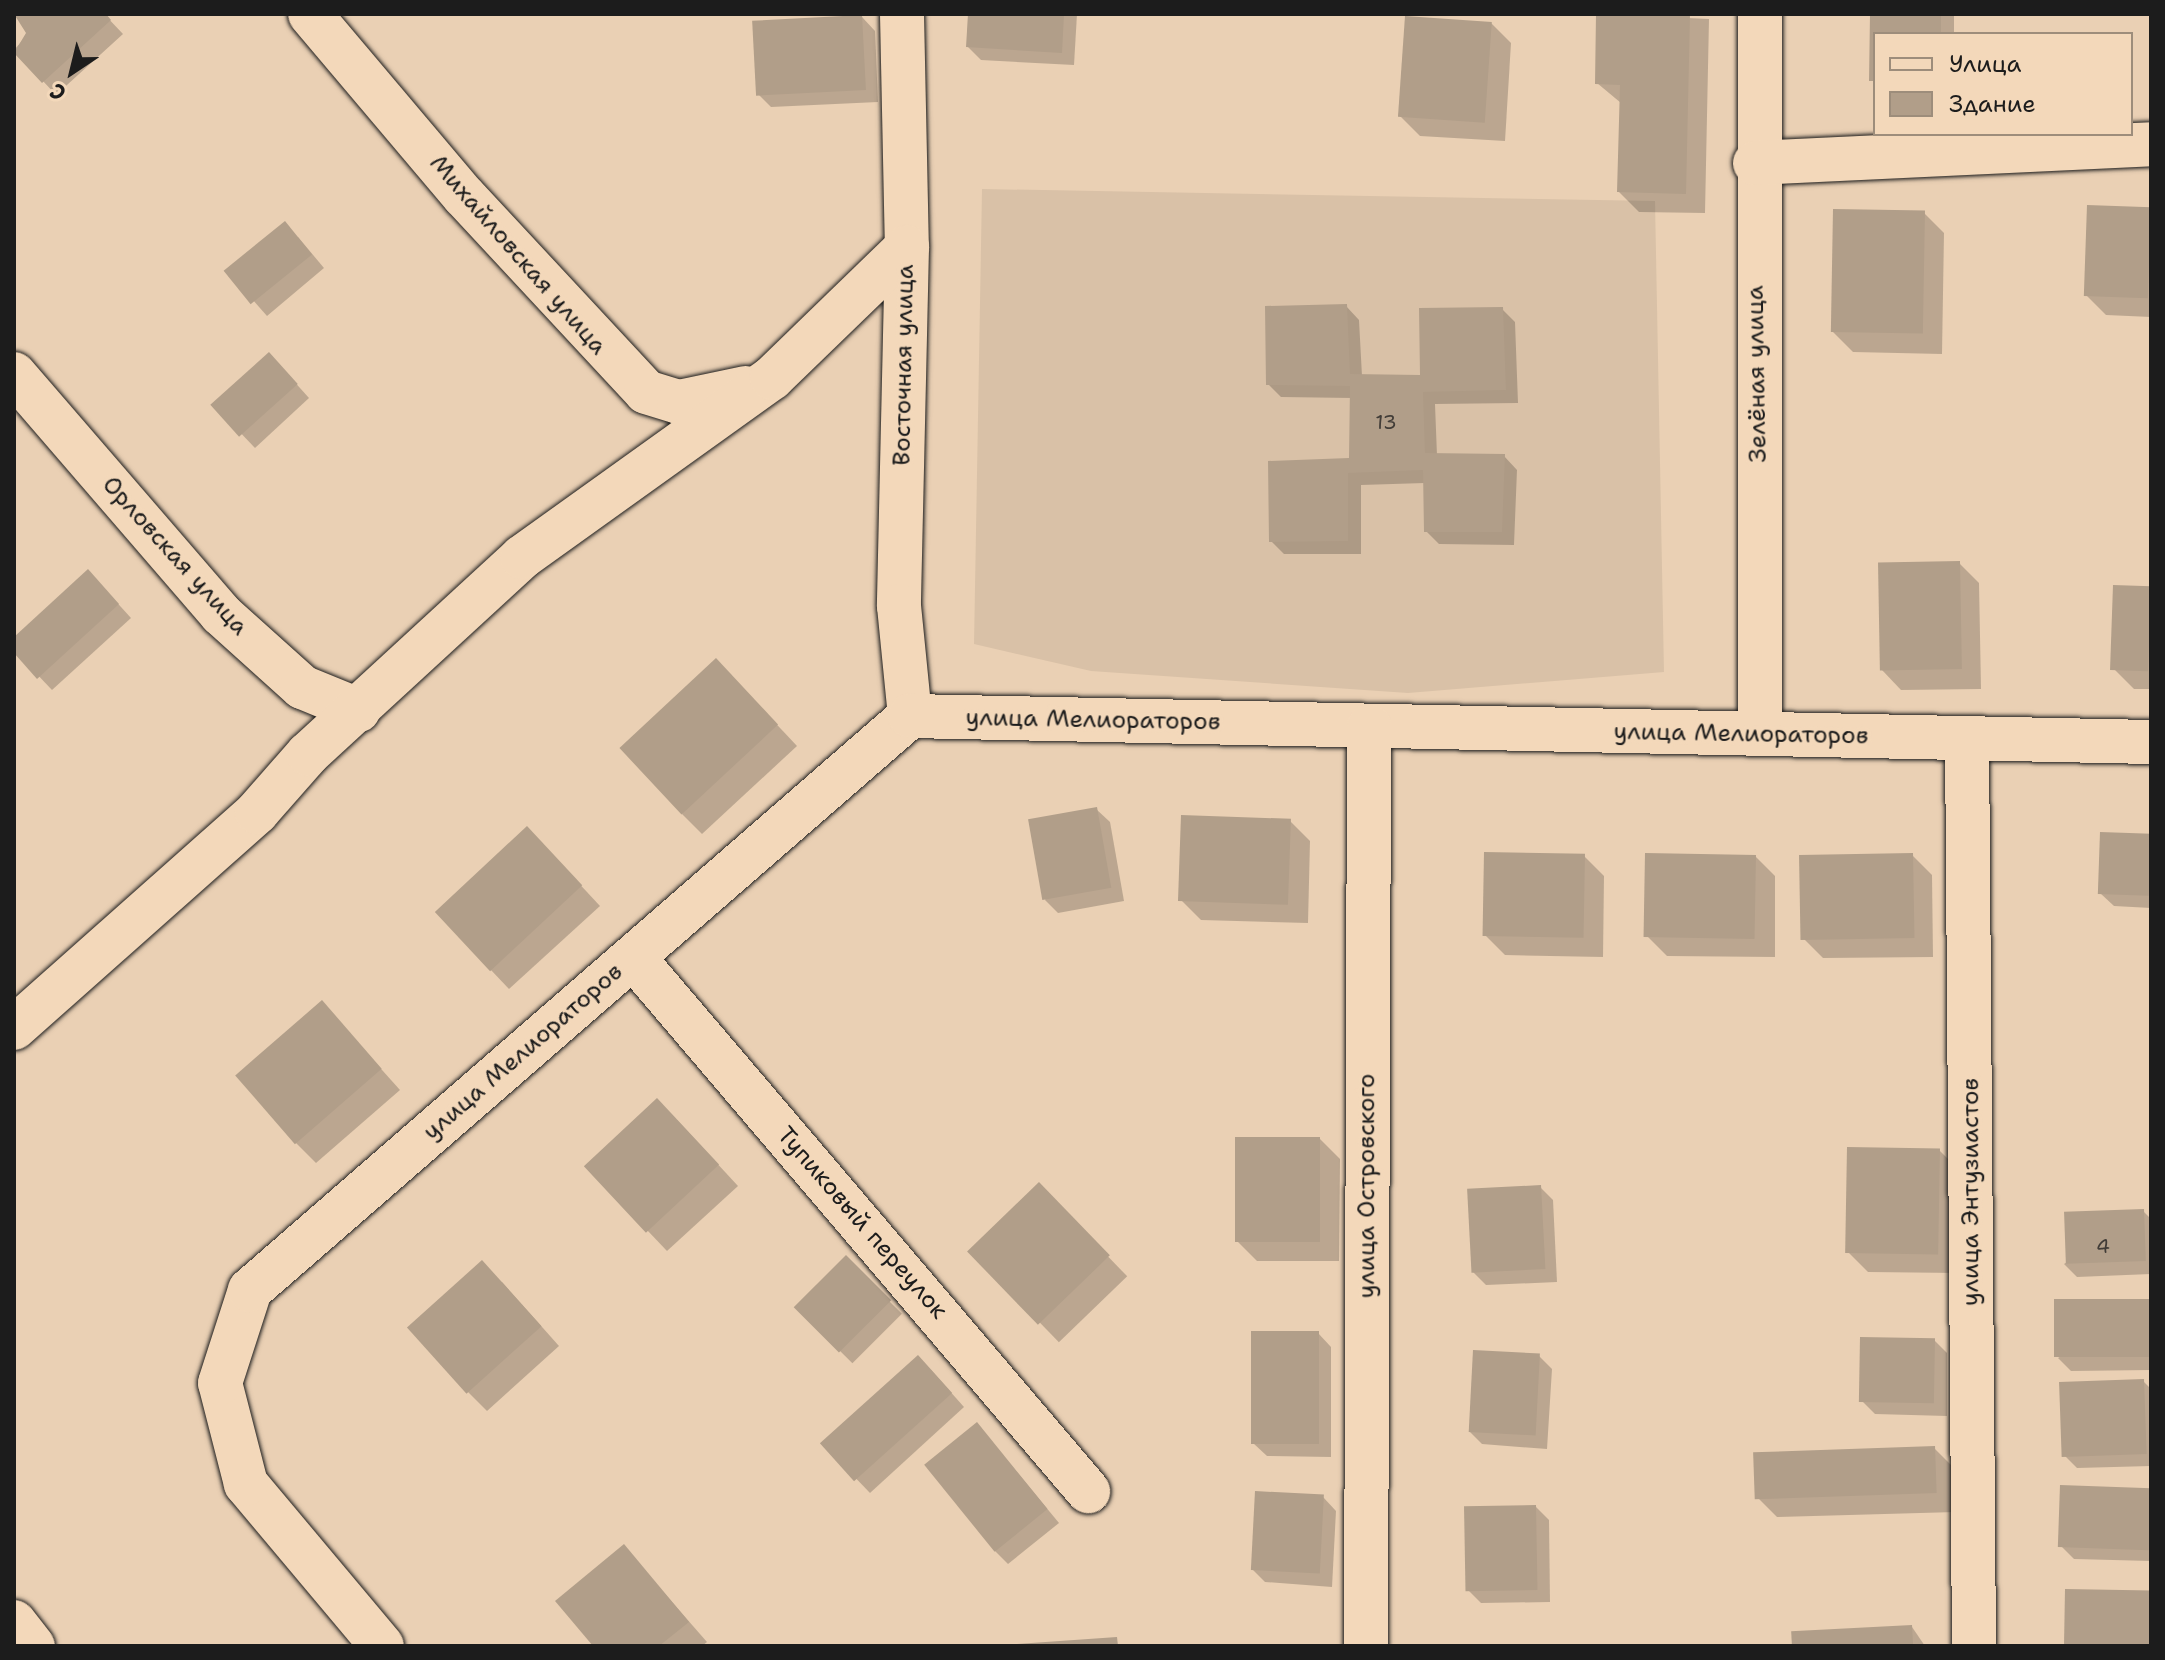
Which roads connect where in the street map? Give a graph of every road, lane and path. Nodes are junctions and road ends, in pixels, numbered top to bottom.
1 (310, 14) edge
2 (902, 14) edge
3 (1760, 14) edge
4 (2151, 144) edge
5 (1755, 163) junction
6 (907, 247) junction
7 (14, 374) edge
8 (772, 378) junction
9 (358, 710) junction
10 (910, 716) junction
11 (1369, 726) junction
12 (1760, 734) junction
13 (1967, 738) junction
14 (2151, 742) edge
15 (633, 957) junction
16 (14, 1028) edge
17 (1088, 1491) dead end
18 (382, 1646) edge
19 (1366, 1646) edge
20 (1974, 1646) edge

1 - 8 street, Михайловская улица
2 - 6 street, Восточная улица
3 - 5 street, Зелёная улица
4 - 5 street
5 - 12 street, Зелёная улица
6 - 8 street
6 - 10 street, Восточная улица
7 - 9 street, Орловская улица
8 - 9 street
9 - 16 street
10 - 11 street, улица Мелиораторов
10 - 15 street, улица Мелиораторов
11 - 12 street, улица Мелиораторов
11 - 19 street, улица Островского
12 - 13 street, улица Мелиораторов
13 - 14 street, улица Мелиораторов
13 - 20 street, улица Энтузиастов
15 - 17 street, Тупиковый переулок
15 - 18 street, улица Мелиораторов

